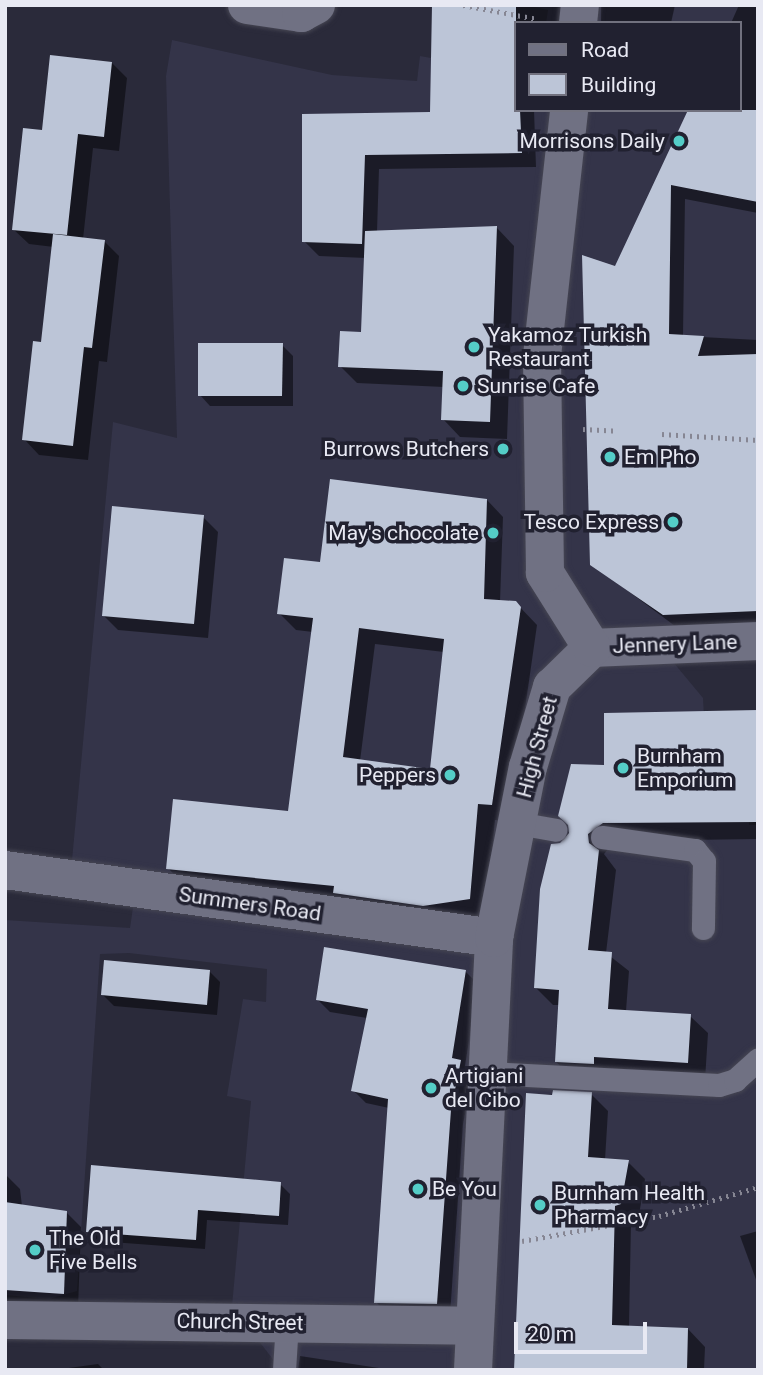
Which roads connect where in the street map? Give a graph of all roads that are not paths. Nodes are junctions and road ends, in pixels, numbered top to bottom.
1 (247, 5) edge
2 (316, 5) edge
3 (580, 5) edge
4 (563, 21) edge
5 (569, 112) edge
6 (758, 641) edge
7 (592, 648) junction
8 (517, 823) junction
9 (555, 830) dead end
10 (602, 837) dead end
11 (11, 870) edge
12 (703, 928) dead end
13 (494, 938) junction
14 (758, 1059) edge
15 (488, 1073) junction
16 (5, 1320) edge
17 (287, 1322) junction
18 (475, 1325) junction
19 (284, 1370) edge
20 (473, 1370) edge

1 - 2 street
3 - 4 street
5 - 7 street
6 - 7 street, Jennery Lane
7 - 8 street, High Street
8 - 9 lane
8 - 13 street, High Street
10 - 12 lane
11 - 13 street, Summers Road
13 - 15 street, High Street
14 - 15 lane
15 - 18 street, High Street
16 - 17 street, Church Street
17 - 18 street, Church Street
17 - 19 lane
18 - 20 street, High Street

